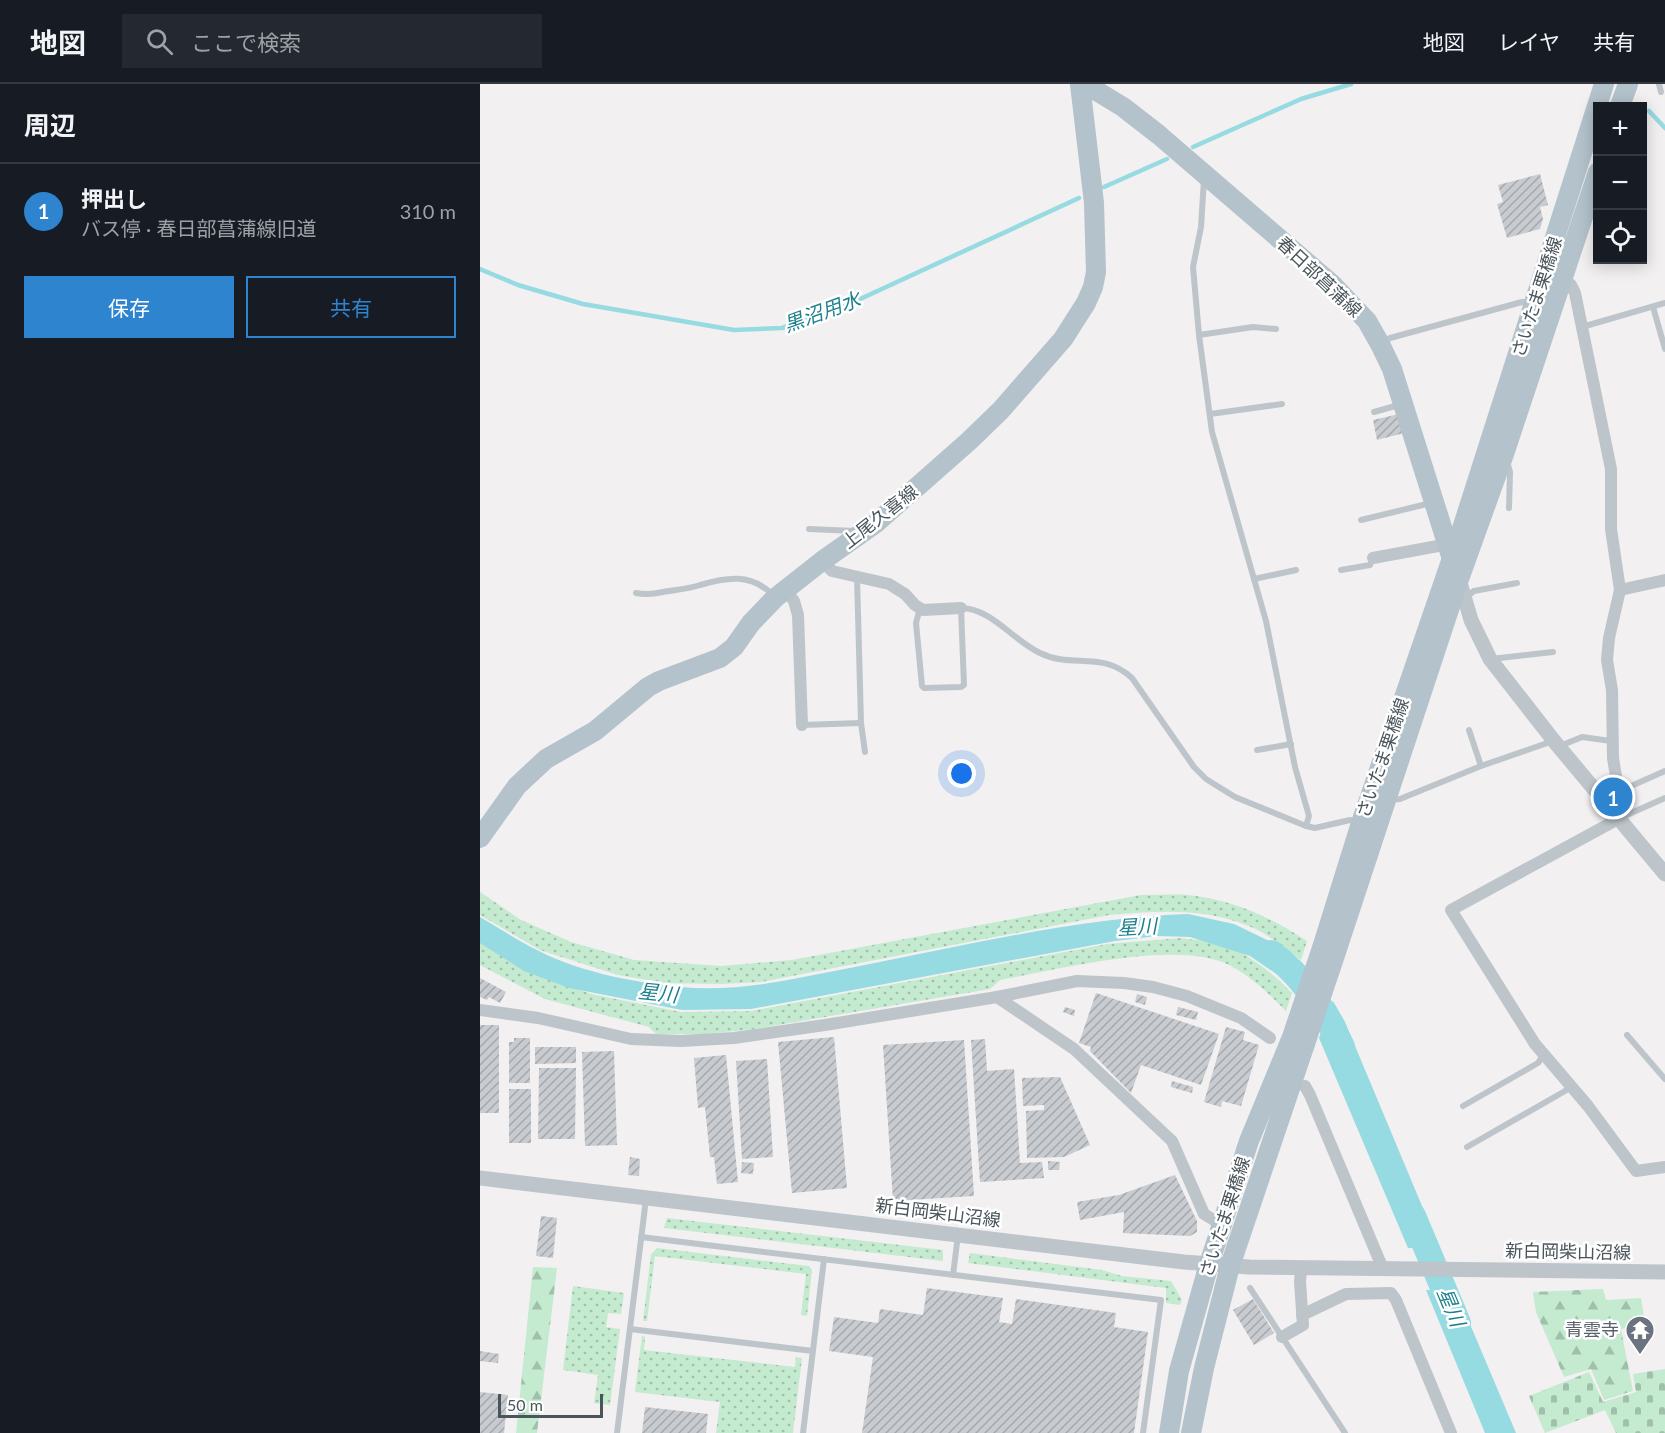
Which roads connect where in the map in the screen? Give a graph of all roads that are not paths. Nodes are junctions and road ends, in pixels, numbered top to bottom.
1 (1083, 84) edge
2 (1604, 84) edge
3 (1628, 84) edge
4 (1659, 84) edge
5 (1661, 92) dead end
6 (1621, 102) edge
7 (1206, 176) junction
8 (1593, 187) edge
9 (1562, 277) junction
10 (1535, 302) junction
11 (1665, 303) edge
12 (1653, 307) junction
13 (1582, 327) junction
14 (1276, 329) dead end
15 (1199, 336) junction
16 (1380, 344) junction
17 (1665, 349) edge
18 (1282, 404) dead end
19 (1403, 404) junction
20 (1374, 412) dead end
21 (1210, 414) junction
22 (1504, 454) junction
23 (1435, 503) junction
24 (1509, 508) dead end
25 (1362, 520) dead end
26 (809, 529) dead end
27 (860, 535) junction
28 (1449, 548) junction
29 (1373, 558) joint
30 (822, 561) junction
31 (1296, 570) dead end
32 (1341, 570) dead end
33 (857, 577) junction
34 (1254, 579) junction
35 (1459, 579) junction
36 (1665, 580) edge
37 (1517, 583) dead end
38 (1620, 590) junction
39 (636, 593) dead end
40 (780, 594) junction
41 (1464, 598) junction
42 (920, 608) junction
43 (961, 608) junction
44 (1553, 652) dead end
45 (1490, 659) junction
46 (861, 723) junction
47 (802, 725) joint
48 (1469, 730) dead end
49 (1611, 741) junction
50 (1291, 744) junction
51 (1557, 744) junction
52 (1257, 750) dead end
53 (865, 752) dead end
54 (1481, 766) junction
55 (1665, 771) edge
56 (1620, 791) junction
57 (1665, 798) edge
58 (1385, 801) junction
59 (1620, 818) junction
60 (1360, 823) junction
61 (1306, 826) junction
62 (480, 838) edge
63 (1665, 874) edge
64 (1327, 956) junction
65 (998, 997) junction
66 (480, 1010) edge
67 (1627, 1035) dead end
68 (1270, 1038) dead end
69 (1296, 1045) junction
70 (1544, 1054) junction
71 (1665, 1079) edge
72 (1305, 1086) dead end
73 (1572, 1087) junction
74 (1462, 1106) dead end
75 (1467, 1147) dead end
76 (1665, 1167) edge
77 (480, 1178) edge
78 (646, 1198) junction
79 (1222, 1225) junction
80 (958, 1235) junction
81 (641, 1237) junction
82 (824, 1259) junction
83 (1209, 1264) junction
84 (1230, 1266) junction
85 (1301, 1269) junction
86 (1388, 1270) junction
87 (1665, 1272) edge
88 (952, 1275) junction
89 (1250, 1288) dead end
90 (1302, 1315) junction
91 (630, 1329) junction
92 (1282, 1337) junction
93 (813, 1351) junction
94 (617, 1433) edge
95 (803, 1433) edge
96 (1143, 1433) edge
97 (1169, 1433) edge
98 (1191, 1433) edge
99 (1345, 1433) edge
100 (1451, 1433) edge

1 - 7 main road, 春日部菖蒲線
1 - 27 main road, 上尾久喜線
2 - 10 main road, さいたま栗橋線
3 - 6 main road
4 - 5 lane
7 - 15 lane
7 - 16 main road, 春日部菖蒲線
8 - 9 main road, さいたま栗橋線
9 - 13 street
9 - 22 main road, さいたま栗橋線
10 - 16 lane
10 - 28 main road, さいたま栗橋線
11 - 12 lane
12 - 13 lane
12 - 17 lane
13 - 38 street
14 - 15 lane
15 - 21 lane
16 - 19 main road, 春日部菖蒲線
18 - 21 lane
19 - 20 lane
19 - 23 main road, 春日部菖蒲線
21 - 34 lane
22 - 24 lane
22 - 35 main road, さいたま栗橋線
23 - 25 lane
23 - 28 main road, 春日部菖蒲線
26 - 27 lane
27 - 30 main road, 上尾久喜線
28 - 29 street
28 - 35 main road, 春日部菖蒲線
28 - 60 main road, さいたま栗橋線
29 - 32 lane
30 - 33 street
30 - 40 main road, 上尾久喜線
31 - 34 lane
33 - 42 street
33 - 46 lane
34 - 50 lane
35 - 41 street
35 - 58 main road, さいたま栗橋線
36 - 38 street
37 - 41 lane
38 - 49 street
39 - 40 lane
40 - 47 street
40 - 62 main road, 上尾久喜線
41 - 45 street
42 - 43 street
42 - 43 lane
43 - 61 lane
44 - 45 lane
45 - 51 street
46 - 47 lane
46 - 53 lane
48 - 54 lane
49 - 51 lane
49 - 56 street
50 - 52 lane
50 - 61 lane
51 - 54 lane
51 - 59 street
54 - 58 lane
55 - 56 lane
56 - 59 street
57 - 59 lane
58 - 64 main road, さいたま栗橋線
59 - 63 street
59 - 70 street
60 - 61 lane
60 - 64 main road, さいたま栗橋線
64 - 69 main road, さいたま栗橋線
65 - 66 street
65 - 68 street
65 - 79 street
67 - 71 lane
69 - 79 main road, さいたま栗橋線
69 - 84 main road, さいたま栗橋線
70 - 73 street
70 - 74 lane
72 - 86 street
73 - 75 lane
73 - 76 street
77 - 78 street, 新白岡柴山沼線
78 - 80 street, 新白岡柴山沼線
78 - 81 lane
79 - 83 main road, さいたま栗橋線
80 - 83 street, 新白岡柴山沼線
80 - 88 lane
81 - 82 lane
81 - 91 lane
82 - 88 lane
82 - 93 lane
83 - 84 street, 新白岡柴山沼線
83 - 97 main road, さいたま栗橋線
84 - 85 street, 新白岡柴山沼線
84 - 98 main road, さいたま栗橋線
85 - 86 street, 新白岡柴山沼線
85 - 90 street
86 - 87 street, 新白岡柴山沼線
88 - 96 lane
89 - 92 lane
90 - 92 street
90 - 100 street
91 - 93 lane
91 - 94 lane
92 - 99 lane
93 - 95 lane

